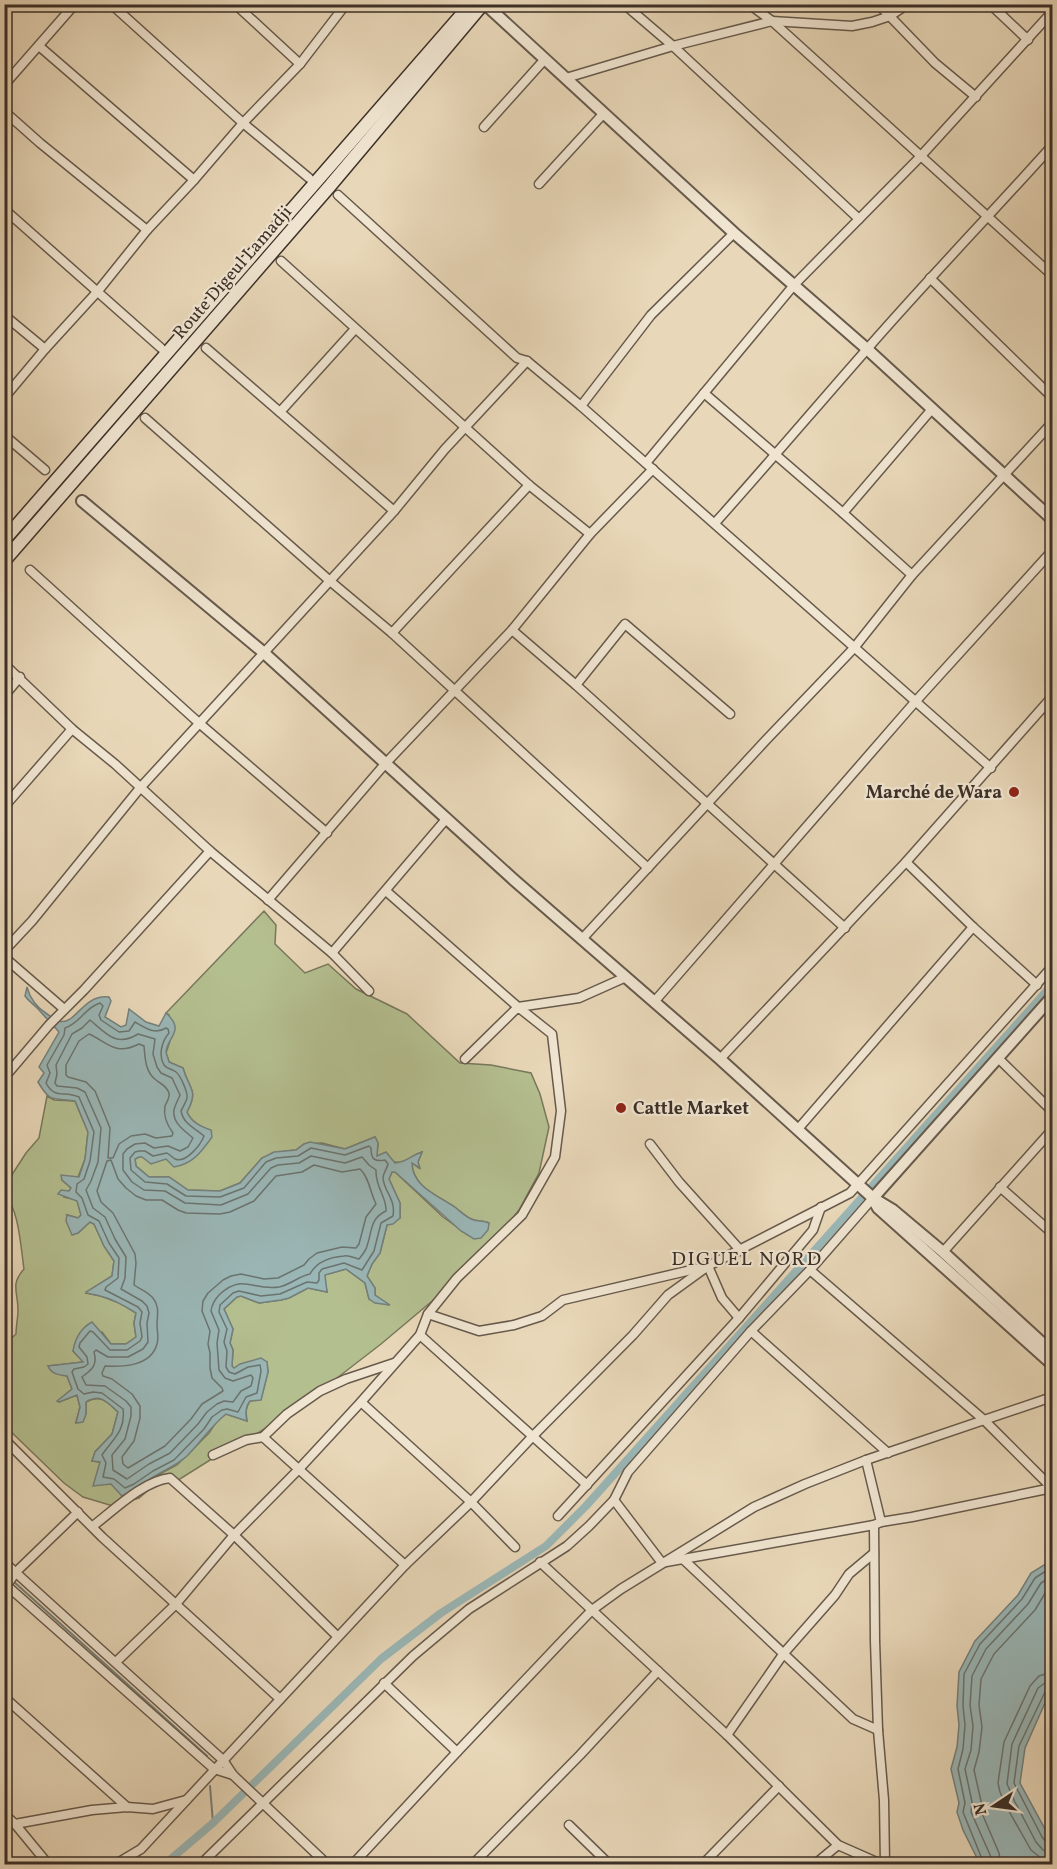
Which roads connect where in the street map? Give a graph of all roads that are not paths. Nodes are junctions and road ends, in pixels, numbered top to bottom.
1 (75, 4) edge
2 (111, 4) edge
3 (235, 4) edge
4 (346, 4) edge
5 (471, 4) edge
6 (484, 4) edge
7 (624, 4) edge
8 (749, 4) edge
9 (878, 4) edge
10 (908, 4) edge
11 (990, 4) edge
12 (1053, 12) edge
13 (890, 16) junction
14 (772, 21) junction
15 (1028, 40) junction
16 (39, 46) junction
17 (673, 46) junction
18 (545, 59) junction
19 (300, 64) junction
20 (566, 78) junction
21 (4, 85) edge
22 (976, 97) junction
23 (4, 111) edge
24 (604, 113) junction
25 (243, 123) junction
26 (484, 127) dead end
27 (1053, 146) edge
28 (920, 157) junction
29 (309, 178) dead end
30 (194, 180) junction
31 (539, 184) dead end
32 (338, 195) dead end
33 (4, 209) edge
34 (987, 217) junction
35 (859, 219) junction
36 (147, 230) junction
37 (734, 233) junction
38 (281, 261) dead end
39 (1053, 275) edge
40 (930, 278) junction
41 (794, 285) junction
42 (98, 291) junction
43 (4, 315) edge
44 (355, 329) junction
45 (161, 348) dead end
46 (206, 348) dead end
47 (45, 349) junction
48 (867, 349) junction
49 (527, 361) junction
50 (704, 393) junction
51 (1053, 397) edge
52 (4, 398) edge
53 (581, 406) junction
54 (932, 409) junction
55 (280, 412) junction
56 (145, 418) dead end
57 (1053, 423) edge
58 (464, 427) junction
59 (4, 435) edge
60 (776, 456) junction
61 (650, 466) junction
62 (45, 470) dead end
63 (1005, 476) junction
64 (529, 485) junction
65 (82, 501) dead end
66 (394, 511) junction
67 (843, 513) junction
68 (1053, 519) edge
69 (715, 523) junction
70 (590, 534) junction
71 (4, 540) edge
72 (1053, 551) edge
73 (4, 561) edge
74 (30, 570) dead end
75 (912, 575) junction
76 (330, 581) junction
77 (512, 630) junction
78 (392, 633) junction
79 (854, 648) junction
80 (263, 652) junction
81 (4, 664) edge
82 (20, 677) junction
83 (576, 685) junction
84 (456, 690) junction
85 (4, 696) edge
86 (1053, 698) edge
87 (915, 702) junction
88 (730, 714) dead end
89 (199, 723) junction
90 (72, 729) junction
91 (385, 764) junction
92 (990, 768) junction
93 (140, 788) junction
94 (708, 804) junction
95 (4, 807) edge
96 (447, 818) junction
97 (327, 832) junction
98 (210, 851) junction
99 (906, 862) junction
100 (774, 863) junction
101 (648, 868) junction
102 (386, 891) junction
103 (268, 900) junction
104 (973, 927) junction
105 (845, 928) junction
106 (582, 939) junction
107 (4, 951) edge
108 (332, 953) junction
109 (4, 957) edge
110 (1053, 967) edge
111 (626, 977) junction
112 (1037, 985) junction
113 (369, 990) dead end
114 (1053, 997) edge
115 (654, 1002) junction
116 (518, 1007) junction
117 (64, 1009) junction
118 (465, 1059) dead end
119 (720, 1059) junction
120 (998, 1059) junction
121 (4, 1078) edge
122 (1053, 1111) edge
123 (798, 1129) junction
124 (1053, 1130) edge
125 (650, 1144) dead end
126 (1000, 1187) junction
127 (866, 1191) junction
128 (821, 1207) junction
129 (1053, 1233) edge
130 (741, 1251) junction
131 (943, 1252) junction
132 (708, 1266) junction
133 (810, 1270) junction
134 (428, 1314) junction
135 (739, 1318) junction
136 (751, 1331) junction
137 (420, 1335) junction
138 (1053, 1352) edge
139 (396, 1362) junction
140 (1053, 1364) edge
141 (1053, 1397) edge
142 (361, 1402) junction
143 (984, 1420) junction
144 (263, 1437) junction
145 (532, 1437) junction
146 (4, 1439) edge
147 (888, 1453) junction
148 (213, 1455) dead end
149 (866, 1460) junction
150 (299, 1469) junction
151 (587, 1485) junction
152 (1053, 1488) edge
153 (614, 1500) junction
154 (471, 1502) junction
155 (78, 1512) junction
156 (558, 1516) dead end
157 (877, 1524) junction
158 (93, 1526) junction
159 (234, 1535) junction
160 (515, 1547) dead end
161 (874, 1553) junction
162 (684, 1560) junction
163 (4, 1562) edge
164 (540, 1563) junction
165 (662, 1563) junction
166 (405, 1565) junction
167 (15, 1573) junction
168 (6, 1585) edge
169 (176, 1604) junction
170 (592, 1610) junction
171 (337, 1636) junction
172 (784, 1653) junction
173 (116, 1662) junction
174 (658, 1671) junction
175 (384, 1683) junction
176 (4, 1697) edge
177 (280, 1699) junction
178 (878, 1730) junction
179 (727, 1734) junction
180 (457, 1752) junction
181 (223, 1760) junction
182 (214, 1769) junction
183 (233, 1775) junction
184 (779, 1786) junction
185 (186, 1800) junction
186 (261, 1803) junction
187 (127, 1807) junction
188 (4, 1814) edge
189 (15, 1824) junction
190 (569, 1825) dead end
191 (838, 1845) junction
192 (48, 1864) edge
193 (116, 1864) edge
194 (201, 1864) edge
195 (327, 1864) edge
196 (353, 1864) edge
197 (473, 1864) edge
198 (609, 1864) edge
199 (703, 1864) edge
200 (815, 1864) edge
201 (883, 1864) edge

1 - 16 street
2 - 25 street
3 - 19 street
4 - 19 street
5 - 71 main road
6 - 18 street
6 - 73 main road, Route Digeul Lamadji
7 - 17 street
8 - 14 street
9 - 13 street
10 - 13 street
11 - 15 street
12 - 15 street
13 - 14 street
13 - 22 street
14 - 17 street
14 - 28 street
15 - 22 street
16 - 21 street
16 - 30 street
17 - 20 street
17 - 35 street
18 - 20 street
18 - 26 street
19 - 25 street
20 - 24 street
22 - 28 street
23 - 36 street
24 - 31 street
24 - 37 street
25 - 29 street
25 - 30 street
27 - 34 street
28 - 34 street
28 - 35 street
30 - 36 street
32 - 49 street
33 - 42 street
34 - 39 street
34 - 40 street
35 - 41 street
36 - 42 street
37 - 41 street
37 - 53 street
38 - 44 street
40 - 48 street
40 - 51 street
41 - 48 street
41 - 50 street
42 - 45 street
42 - 47 street
43 - 47 street
44 - 55 street
44 - 58 street
46 - 55 street
47 - 52 street
48 - 54 street
48 - 60 street
49 - 53 street
49 - 58 street
50 - 60 street
50 - 61 street
53 - 61 street
54 - 63 street
54 - 67 street
55 - 66 street
56 - 76 street
57 - 63 street
58 - 64 street
58 - 66 street
59 - 62 street
60 - 67 street
60 - 69 street
61 - 69 street
61 - 70 street
63 - 68 street
63 - 75 street
64 - 70 street
64 - 78 street
65 - 80 street
66 - 76 street
67 - 75 street
69 - 79 street
70 - 77 street
72 - 87 street
74 - 89 street
75 - 79 street
76 - 78 street
76 - 80 street
77 - 83 street
77 - 84 street
78 - 84 street
79 - 87 street
79 - 94 street
80 - 89 street
80 - 91 street
81 - 82 street
82 - 85 street
82 - 90 street
83 - 88 street
83 - 94 street
84 - 91 street
84 - 101 street
86 - 92 street
87 - 92 street
87 - 100 street
89 - 93 street
89 - 97 street
90 - 93 street
90 - 95 street
91 - 96 street
91 - 97 street
92 - 99 street
93 - 98 street
93 - 107 street
94 - 100 street
94 - 101 street
96 - 102 street
96 - 106 street
97 - 103 street
98 - 103 street
98 - 117 street
99 - 104 street
99 - 105 street
100 - 105 street
100 - 115 street
101 - 106 street
102 - 108 street
102 - 116 street
103 - 108 street
104 - 112 street
104 - 123 street
105 - 119 street
106 - 111 street
108 - 113 street
109 - 117 street
110 - 112 street
111 - 115 street
111 - 116 street
112 - 127 street
114 - 120 street
115 - 119 street
116 - 118 street
116 - 134 street
117 - 121 street
119 - 123 street
120 - 122 street
120 - 127 street
123 - 127 street
124 - 126 street
125 - 130 street
126 - 129 street
126 - 131 street
127 - 128 street
127 - 131 street
127 - 133 street
127 - 140 street
128 - 130 street
128 - 135 street
130 - 132 street
131 - 138 street
132 - 134 street
132 - 135 street
132 - 145 street
133 - 136 street
133 - 143 street
134 - 137 street
135 - 151 street
136 - 147 street
136 - 153 street
137 - 139 street
137 - 145 street
139 - 142 street
139 - 144 street
141 - 143 street
142 - 150 street
142 - 154 street
143 - 147 street
143 - 152 street
144 - 148 street
144 - 150 street
145 - 151 street
145 - 154 street
146 - 155 street
147 - 149 street
149 - 157 street
149 - 165 street
150 - 159 street
150 - 166 street
151 - 156 street
152 - 157 street
153 - 164 street
153 - 165 street
154 - 160 street
154 - 166 street
155 - 158 street
155 - 167 street
157 - 161 street
157 - 162 street
158 - 159 street
158 - 169 street
159 - 169 street
159 - 171 street
161 - 172 street
161 - 178 street
162 - 165 street
162 - 172 street
163 - 167 street
164 - 170 street
164 - 175 street
165 - 170 street
166 - 171 street
167 - 168 street
167 - 173 street
168 - 182 street
169 - 173 street
169 - 177 street
170 - 174 street
170 - 180 street
171 - 177 street
172 - 178 street
172 - 179 street
173 - 181 street
174 - 179 street
174 - 197 street
175 - 180 street
175 - 186 street
176 - 187 street
177 - 181 street
178 - 201 street
179 - 184 street
180 - 196 street
181 - 182 street
181 - 183 street
182 - 183 street
182 - 185 street
183 - 186 street
184 - 191 street
184 - 199 street
185 - 187 street
185 - 193 street
186 - 194 street
186 - 195 street
187 - 189 street
188 - 189 street
189 - 192 street
190 - 198 street
191 - 200 street
191 - 201 street

